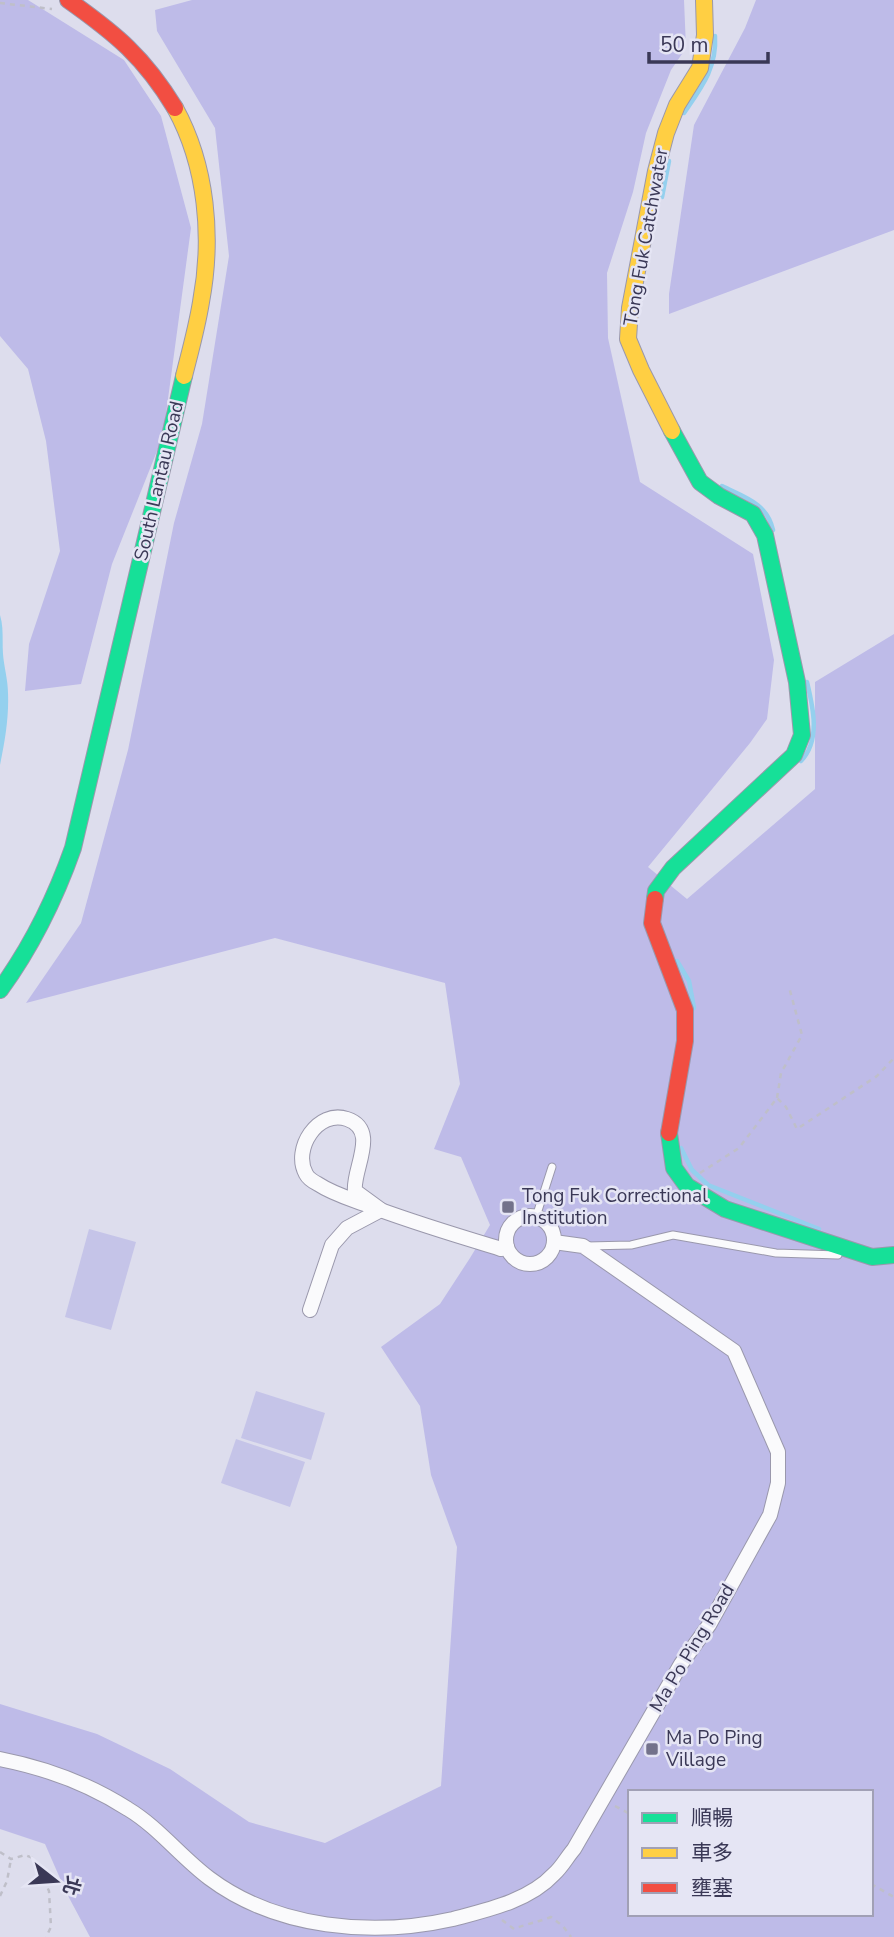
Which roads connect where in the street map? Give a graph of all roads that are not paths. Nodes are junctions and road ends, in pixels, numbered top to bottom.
1 (704, 0) edge
2 (71, 2) edge
3 (0, 990) edge
4 (552, 1167) dead end
5 (381, 1210) junction
6 (536, 1217) junction
7 (554, 1242) junction
8 (583, 1246) junction
9 (507, 1247) junction
10 (894, 1255) edge
11 (872, 1257) junction
12 (310, 1310) dead end
13 (0, 1759) edge

1 - 11 street, Tong Fuk Catchwater
2 - 3 street, South Lantau Road
4 - 6 lane
5 - 5 street
5 - 9 street
5 - 12 street
6 - 7 street
6 - 9 street
7 - 8 street, Ma Po Ping Road
7 - 9 street
8 - 11 lane
8 - 13 street, Ma Po Ping Road
10 - 11 street, Tong Fuk Catchwater

